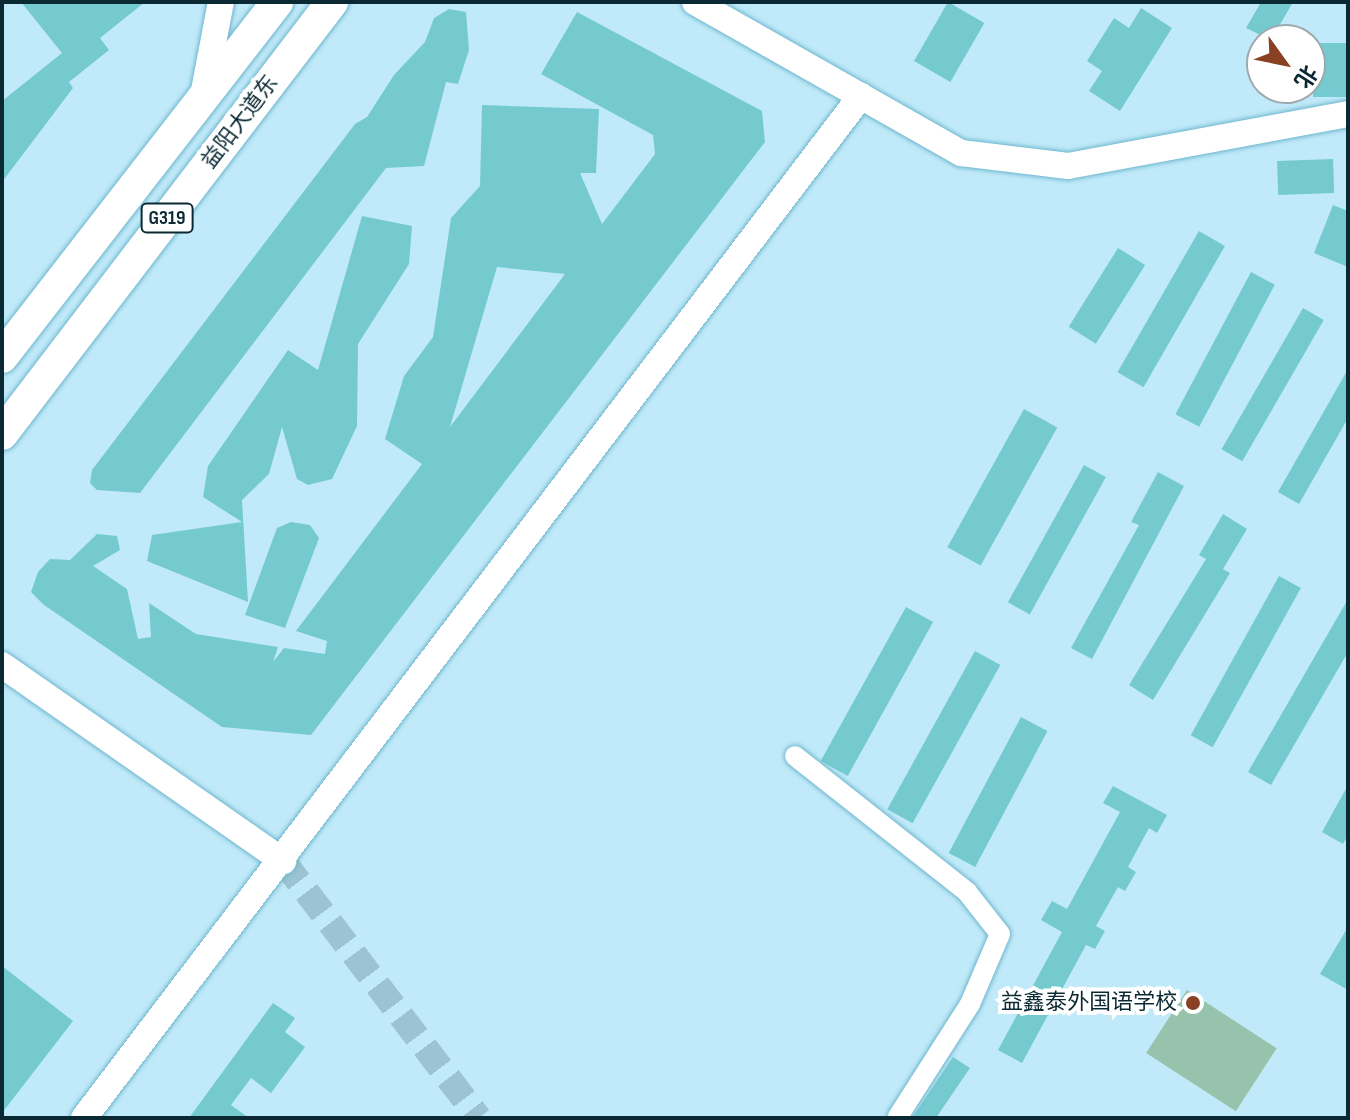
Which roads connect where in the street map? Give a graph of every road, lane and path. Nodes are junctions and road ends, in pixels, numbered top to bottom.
1 (221, 2) edge
2 (277, 2) edge
3 (332, 2) edge
4 (695, 2) edge
5 (861, 96) junction
6 (202, 97) junction
7 (1348, 114) edge
8 (2, 357) edge
9 (2, 434) edge
10 (2, 665) edge
11 (795, 756) dead end
12 (283, 861) junction
13 (84, 1118) edge
14 (897, 1118) edge

1 - 6 street
2 - 6 main road, G319
3 - 9 main road, 益阳大道东 / G319
4 - 5 street
5 - 7 street
5 - 12 street
6 - 8 main road, G319
10 - 12 street
11 - 14 street
12 - 13 street

